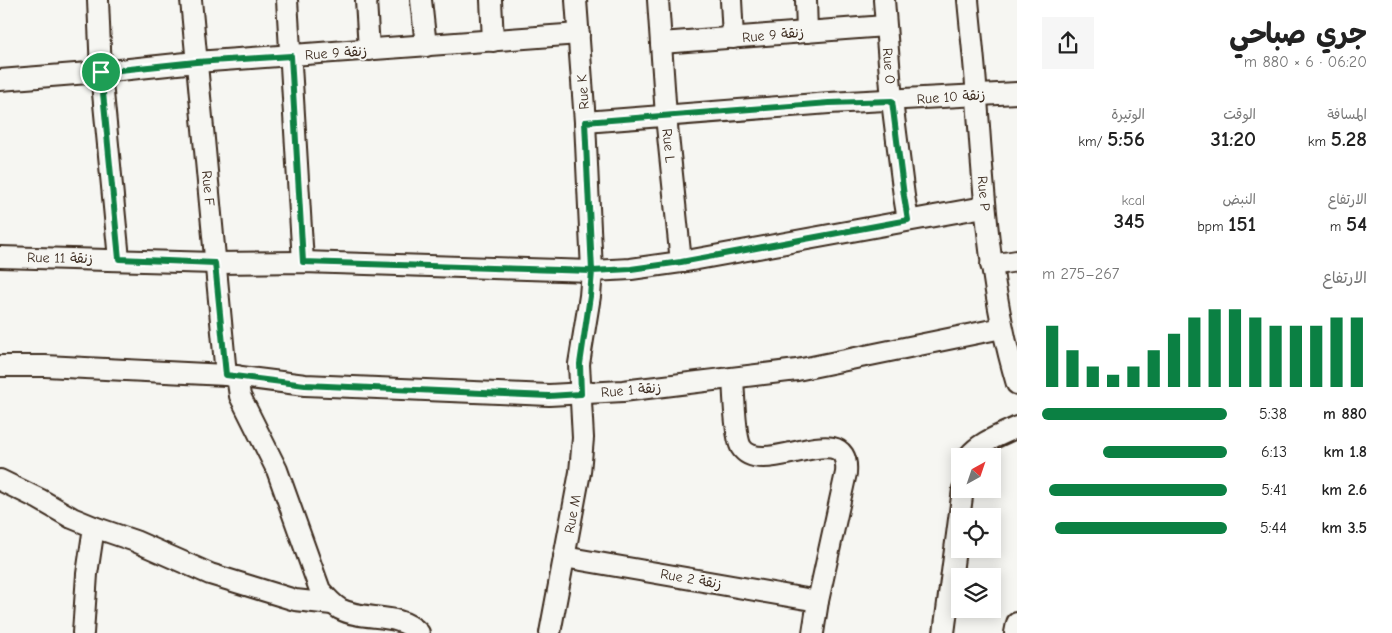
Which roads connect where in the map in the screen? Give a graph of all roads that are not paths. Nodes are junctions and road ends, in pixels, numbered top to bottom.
1 (98, 0) edge
2 (191, 0) edge
3 (287, 0) edge
4 (366, 0) edge
5 (422, 0) edge
6 (491, 0) edge
7 (576, 0) edge
8 (658, 0) edge
9 (731, 0) edge
10 (806, 0) edge
11 (884, 0) edge
12 (968, 0) edge
13 (885, 26) junction
14 (807, 32) junction
15 (579, 34) junction
16 (733, 38) junction
17 (493, 41) junction
18 (661, 44) junction
19 (426, 46) junction
20 (369, 50) junction
21 (291, 56) junction
22 (196, 62) junction
23 (101, 72) junction
24 (0, 80) edge
25 (1017, 93) edge
26 (977, 96) junction
27 (892, 101) junction
28 (666, 116) junction
29 (585, 122) junction
30 (984, 207) junction
31 (908, 220) junction
32 (0, 257) edge
33 (119, 259) junction
34 (1017, 261) edge
35 (303, 262) junction
36 (681, 262) junction
37 (215, 263) junction
38 (991, 265) junction
39 (592, 271) junction
40 (1002, 328) junction
41 (0, 366) edge
42 (231, 376) junction
43 (733, 378) junction
44 (1017, 381) edge
45 (581, 394) junction
46 (1017, 427) edge
47 (978, 448) edge
48 (0, 480) edge
49 (962, 498) edge
50 (94, 526) junction
51 (564, 557) junction
52 (818, 601) junction
53 (332, 604) junction
54 (1017, 623) edge
55 (82, 633) edge
56 (419, 633) edge
57 (550, 633) edge
58 (813, 633) edge
59 (944, 633) edge
60 (1015, 633) edge

1 - 23 street
2 - 22 street, Rue F
3 - 21 street
4 - 20 street
5 - 19 street
6 - 17 street
7 - 15 street, Rue K
8 - 18 street, Rue L
9 - 16 street
10 - 14 street
11 - 13 street, Rue O
12 - 26 street, Rue P
13 - 14 street, Rue 9 زنقة
13 - 27 street, Rue O
14 - 16 street, Rue 9 زنقة
15 - 17 street, Rue 9 زنقة
15 - 29 street, Rue K
16 - 18 street, Rue 9 زنقة
17 - 19 street, Rue 9 زنقة
18 - 28 street, Rue L
19 - 20 street, Rue 9 زنقة
20 - 21 street, Rue 9 زنقة
21 - 22 street, Rue 9 زنقة
21 - 35 street
22 - 23 street, Rue 9 زنقة
22 - 37 street, Rue F
23 - 24 street, Rue 9 زنقة
23 - 33 street
25 - 26 street, Rue 10 زنقة
26 - 27 street, Rue 10 زنقة
26 - 30 street, Rue P
27 - 28 street, Rue 10 زنقة
27 - 31 street, Rue O
28 - 29 street, Rue 10 زنقة
28 - 36 street, Rue L
29 - 39 street, Rue K
30 - 31 street, Rue 11 زنقة
30 - 38 street, Rue P
31 - 36 street, Rue 11 زنقة
32 - 33 street, Rue 11 زنقة
33 - 37 street, Rue 11 زنقة
34 - 38 street
35 - 37 street, Rue 11 زنقة
35 - 39 street, Rue 11 زنقة
36 - 39 street, Rue 11 زنقة
37 - 42 street, Rue F
38 - 40 street, Rue P
39 - 45 street, Rue K
40 - 43 street, Rue 1 زنقة
40 - 44 street, Rue P
41 - 42 street, Rue 1 زنقة
42 - 45 street, Rue 1 زنقة
42 - 53 street, Rue F
43 - 45 street, Rue 1 زنقة
43 - 52 street
45 - 51 street, Rue M
46 - 47 street
48 - 50 street
49 - 59 street
50 - 53 street
50 - 55 street
51 - 52 street, Rue 2 زنقة
51 - 57 street, Rue M
52 - 58 street
53 - 56 street
54 - 60 street

